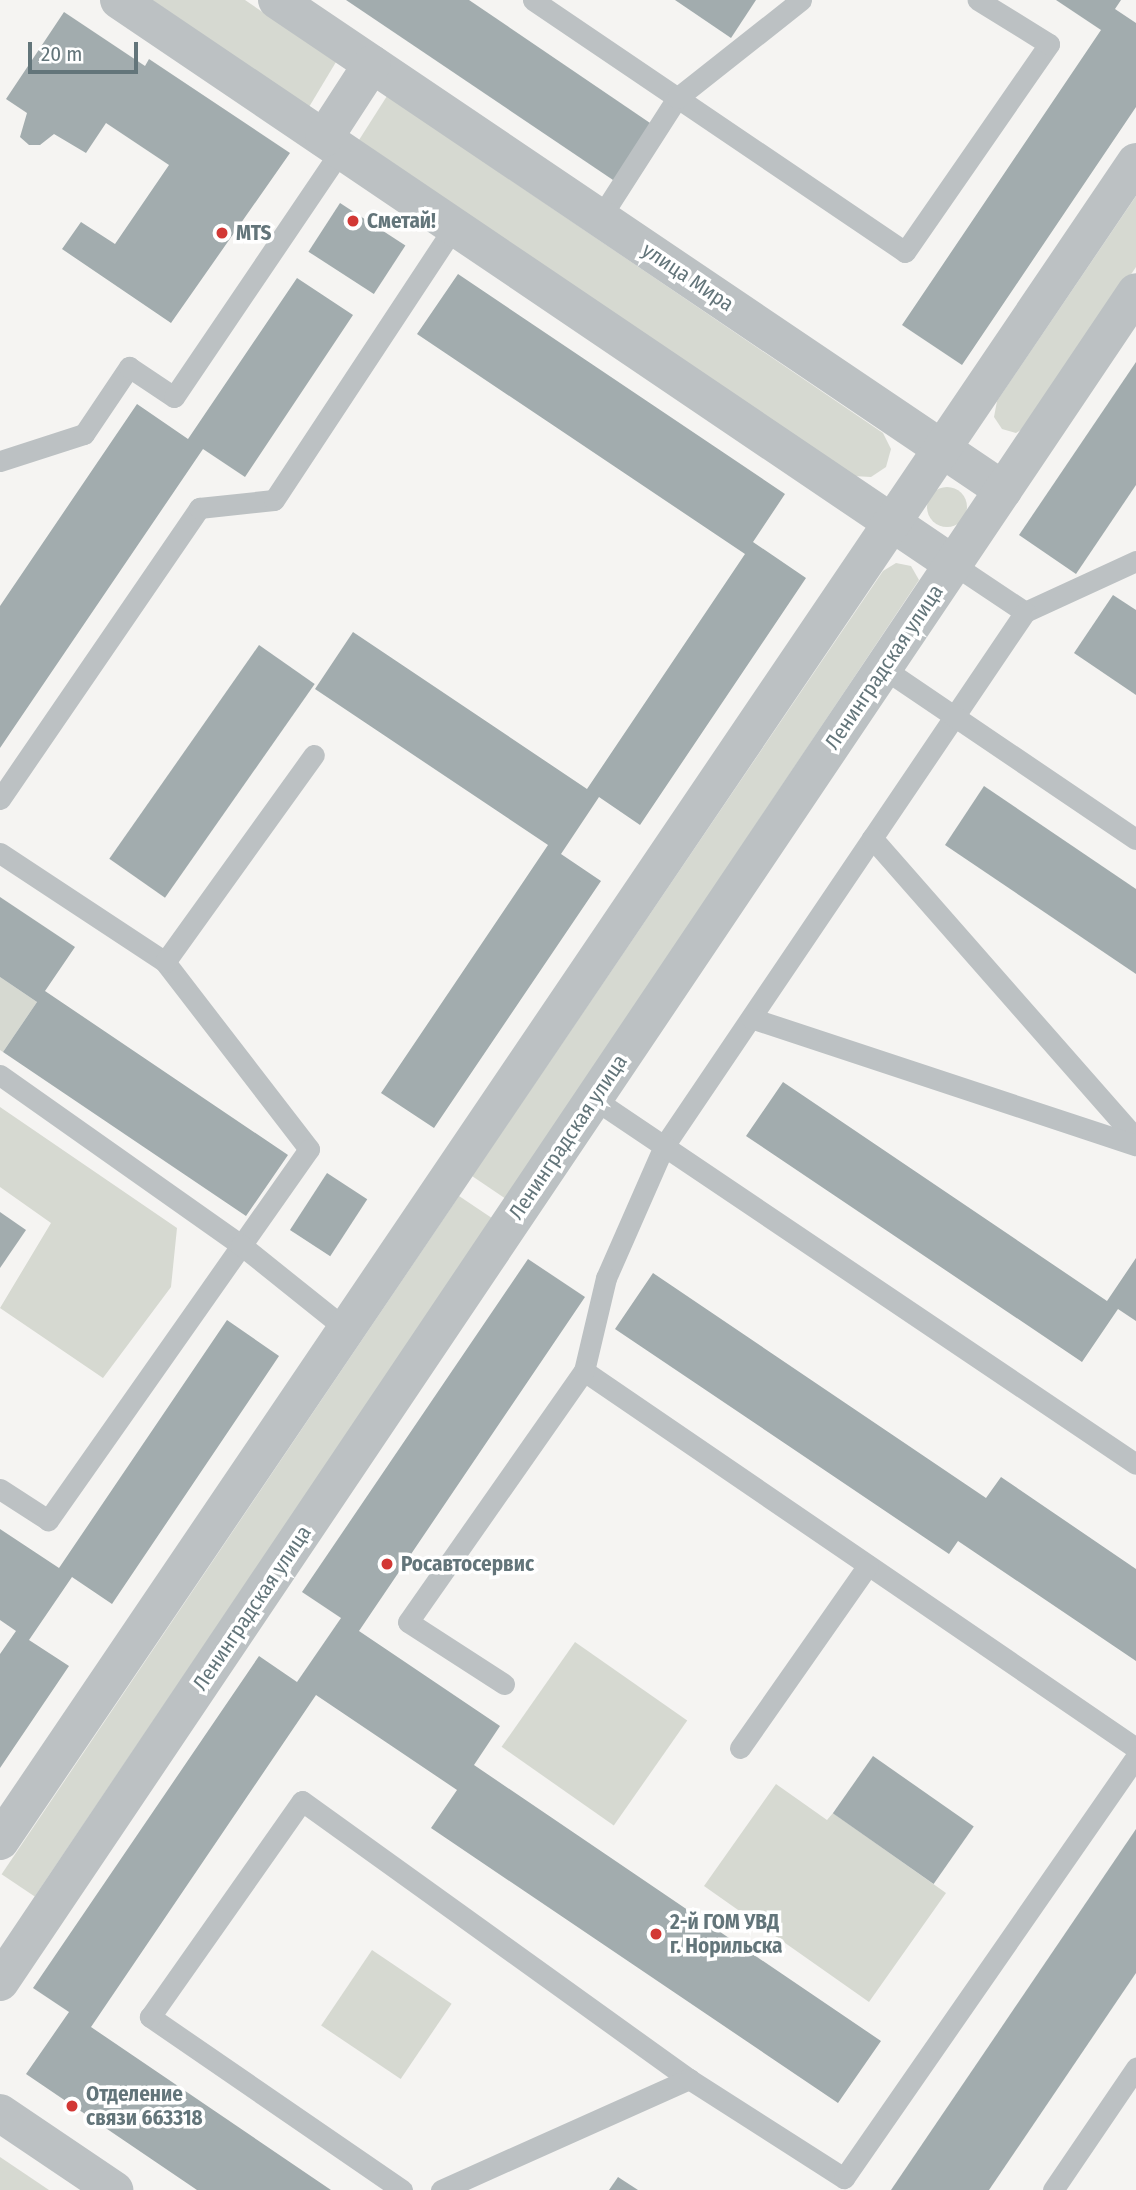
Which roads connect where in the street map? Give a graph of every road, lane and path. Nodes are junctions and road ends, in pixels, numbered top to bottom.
1 (119, 0) edge
2 (277, 0) edge
3 (533, 0) edge
4 (801, 0) edge
5 (978, 0) edge
6 (372, 64) junction
7 (677, 98) junction
8 (332, 144) junction
9 (1136, 162) edge
10 (600, 218) junction
11 (454, 227) junction
12 (1136, 292) edge
13 (942, 449) junction
14 (0, 461) edge
15 (1003, 490) junction
16 (891, 523) junction
17 (1133, 561) edge
18 (953, 564) junction
19 (1025, 612) junction
20 (883, 668) junction
21 (955, 716) junction
22 (313, 755) dead end
23 (0, 799) edge
24 (872, 838) junction
25 (1136, 839) edge
26 (0, 853) edge
27 (165, 962) junction
28 (751, 1018) junction
29 (0, 1075) edge
30 (594, 1099) junction
31 (1136, 1139) edge
32 (1136, 1145) edge
33 (664, 1146) junction
34 (241, 1245) junction
35 (346, 1329) junction
36 (584, 1371) junction
37 (1136, 1464) edge
38 (0, 1489) edge
39 (868, 1565) junction
40 (504, 1684) dead end
41 (740, 1748) dead end
42 (1136, 1748) edge
43 (1136, 1757) edge
44 (0, 1841) edge
45 (0, 1982) edge
46 (1136, 2068) edge
47 (688, 2079) junction
48 (0, 2113) edge
49 (114, 2190) edge
50 (402, 2190) edge
51 (441, 2190) edge
52 (1053, 2190) edge

1 - 8 street
2 - 6 street, улица Мира
3 - 7 lane
4 - 7 lane
5 - 7 lane
6 - 8 street
6 - 10 street, улица Мира
7 - 10 lane
8 - 11 street
8 - 14 lane
9 - 13 street
10 - 13 street, улица Мира
11 - 16 street
11 - 23 lane
12 - 15 street, Ленинградская улица
13 - 15 street, улица Мира
13 - 16 street
15 - 18 street, Ленинградская улица
16 - 18 street
16 - 35 street
17 - 19 lane
18 - 19 lane
18 - 20 street, Ленинградская улица
19 - 21 lane
20 - 21 lane
20 - 30 street, Ленинградская улица
21 - 24 lane
21 - 25 lane
22 - 27 lane
24 - 28 lane
24 - 31 lane
26 - 27 lane
27 - 34 lane
28 - 32 lane
28 - 33 lane
29 - 34 lane
30 - 33 lane
30 - 45 street, Ленинградская улица
33 - 36 lane
33 - 37 lane
34 - 35 lane
34 - 38 lane
35 - 44 street
36 - 39 lane
36 - 40 lane
39 - 41 lane
39 - 42 lane
43 - 47 lane
46 - 52 lane
47 - 50 lane
47 - 51 lane
48 - 49 street

